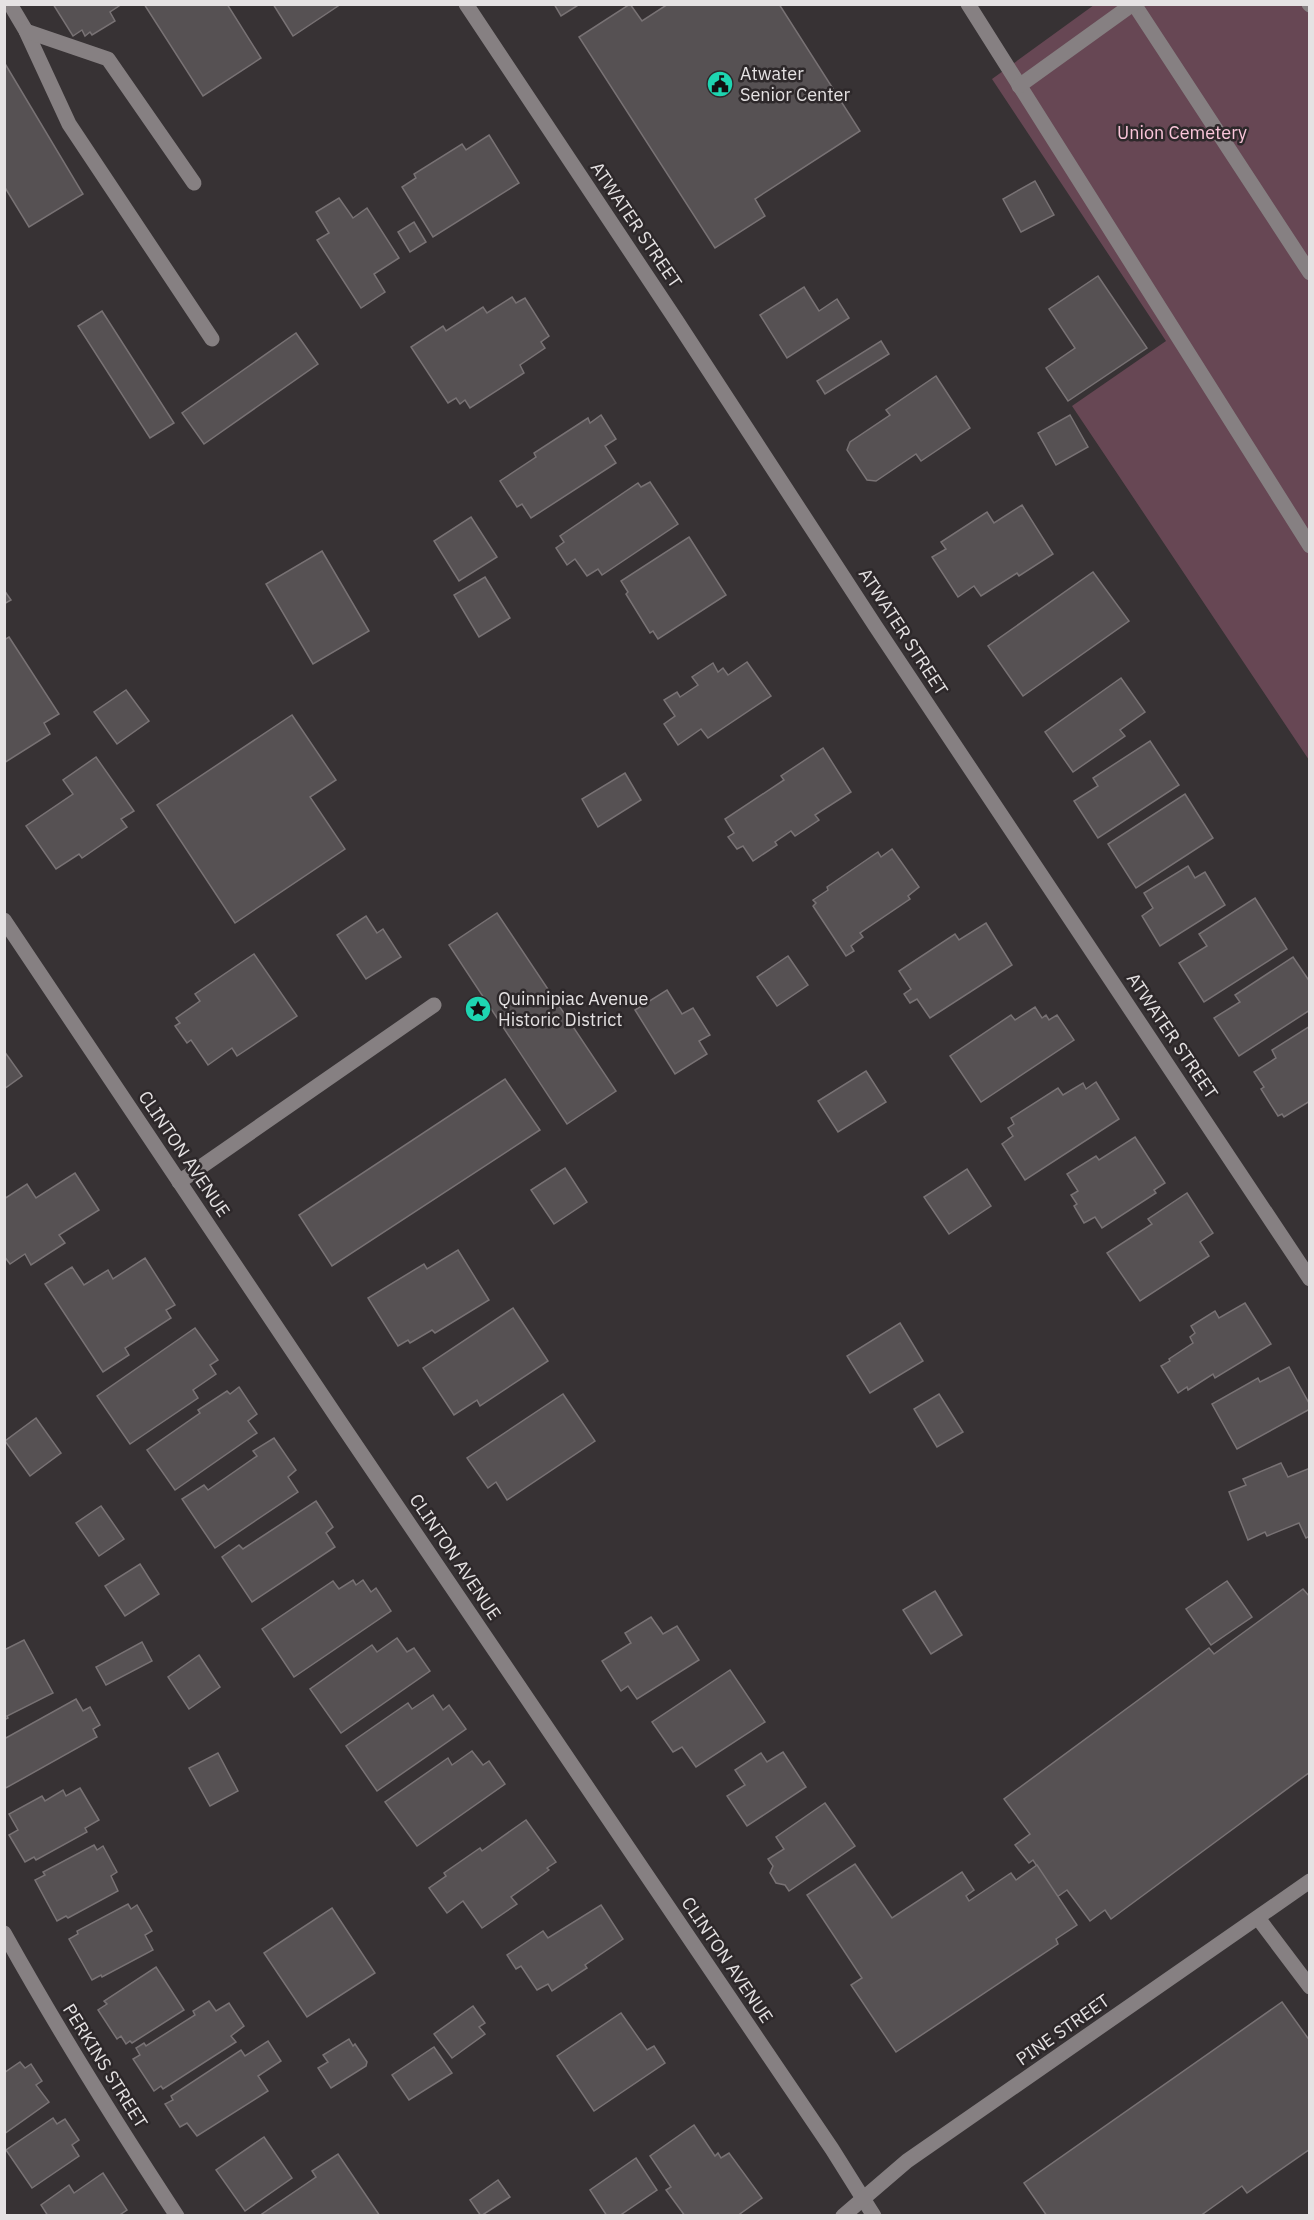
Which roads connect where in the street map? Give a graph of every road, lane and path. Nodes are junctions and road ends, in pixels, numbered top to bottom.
1 (10, 4) edge
2 (466, 4) edge
3 (969, 4) edge
4 (1134, 4) edge
5 (26, 32) junction
6 (1019, 86) junction
7 (194, 183) dead end
8 (1310, 273) edge
9 (212, 339) dead end
10 (1310, 546) edge
11 (4, 920) edge
12 (434, 1005) dead end
13 (179, 1182) junction
14 (1310, 1279) edge
15 (1310, 1881) edge
16 (1258, 1918) junction
17 (4, 1933) edge
18 (1310, 1987) edge
19 (863, 2198) junction
20 (177, 2216) edge
21 (843, 2216) edge
22 (874, 2216) edge

1 - 5 street
2 - 14 street, ATWATER STREET
3 - 6 street
4 - 6 street
4 - 8 street
5 - 7 street
5 - 9 street
6 - 10 street
11 - 13 street, CLINTON AVENUE
12 - 13 street
13 - 19 street, CLINTON AVENUE
15 - 16 street, PINE STREET
16 - 18 street
16 - 19 street, PINE STREET
17 - 20 street, PERKINS STREET
19 - 21 street, PINE STREET
19 - 22 street, CLINTON AVENUE

